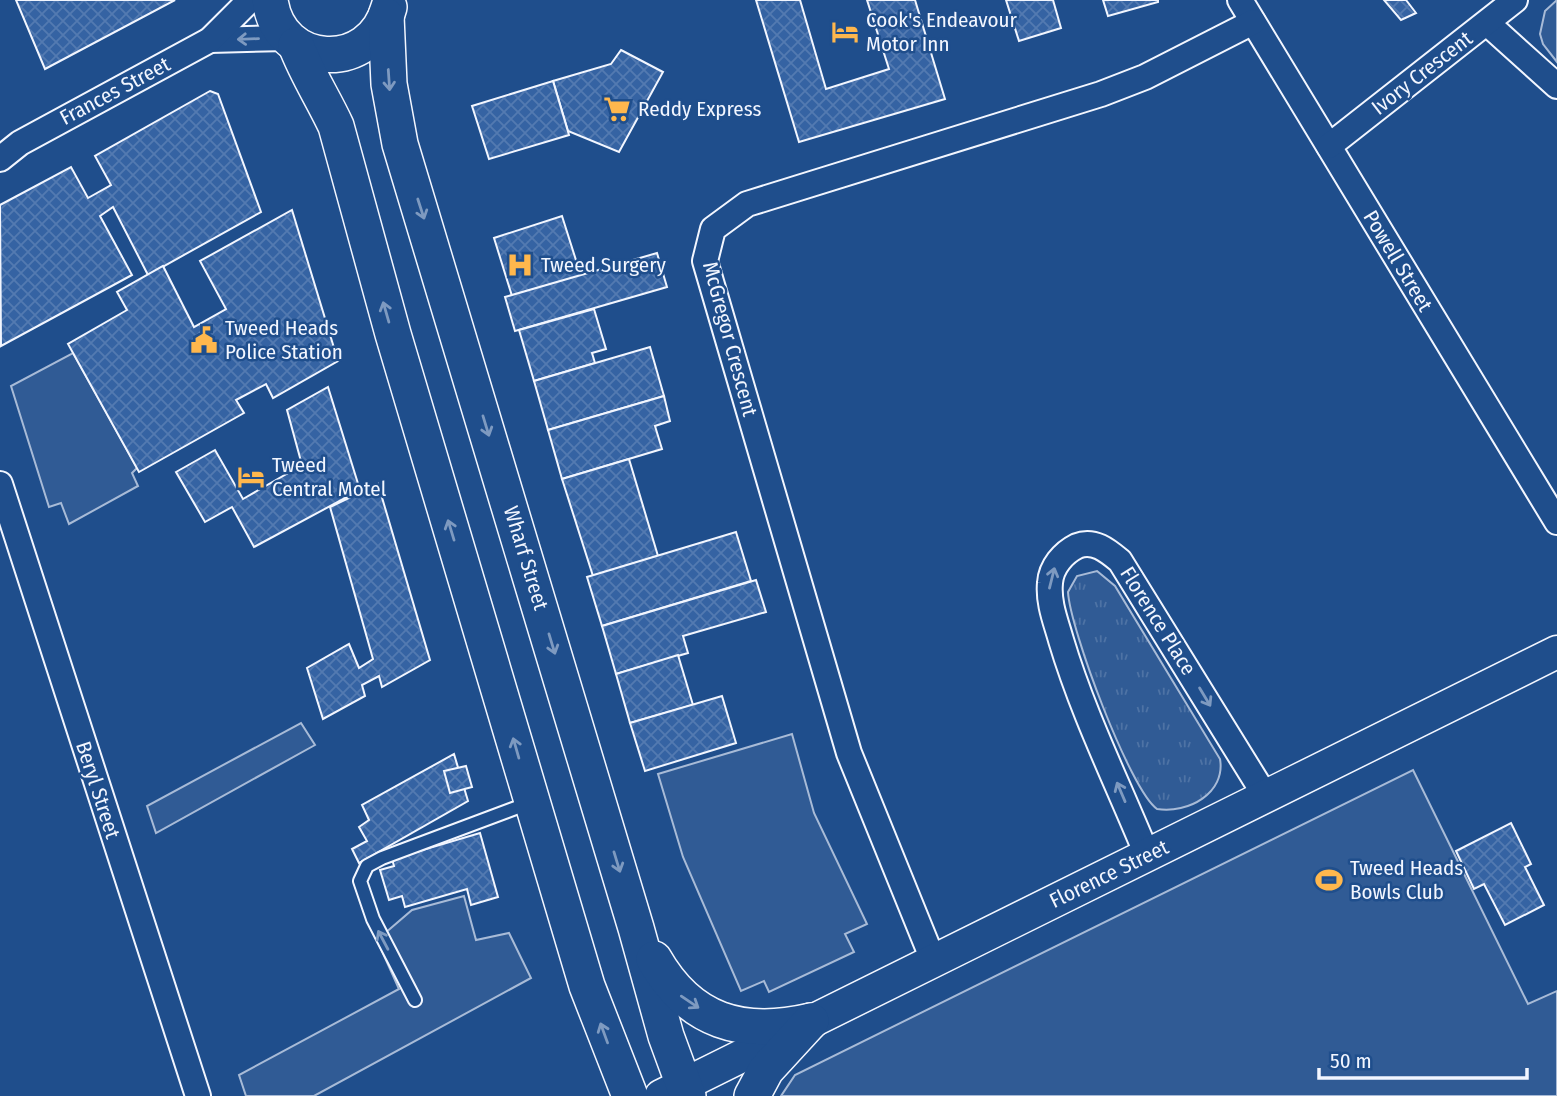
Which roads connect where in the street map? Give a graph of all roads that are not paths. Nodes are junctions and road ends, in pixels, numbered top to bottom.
1 (250, 0) edge
2 (270, 0) edge
3 (1240, 0) edge
4 (1515, 0) edge
5 (392, 6) edge
6 (1253, 22) junction
7 (1487, 23) junction
8 (209, 40) junction
9 (291, 41) junction
10 (1557, 86) edge
11 (10, 146) edge
12 (1329, 146) junction
13 (0, 159) edge
14 (0, 484) edge
15 (1557, 522) edge
16 (1557, 652) edge
17 (1266, 797) junction
18 (532, 802) junction
19 (1147, 855) junction
20 (636, 928) junction
21 (933, 960) junction
22 (415, 1000) dead end
23 (811, 1021) junction
24 (677, 1092) edge
25 (198, 1096) edge
26 (630, 1096) edge
27 (752, 1096) edge

1 - 8 street, Frances Street
2 - 9 main road
3 - 6 street, Powell Street
4 - 7 street, Ivory Crescent
5 - 9 main road
5 -> 20 main road, Wharf Street
6 - 12 street, Powell Street
6 - 21 street, McGregor Crescent
7 - 10 street
7 - 12 street, Ivory Crescent
9 -> 8 street, Frances Street
8 - 11 street, Frances Street
18 -> 9 main road
11 - 13 street, Frances Street
12 - 15 street, Powell Street
14 - 25 street, Beryl Street
16 - 17 street, Florence Street
17 - 19 street, Florence Street
19 -> 17 street, Florence Place
22 -> 18 lane
26 -> 18 main road
19 - 21 street, Florence Street
20 -> 23 main road
20 - 24 main road, Wharf Street
21 - 23 street, Florence Street
23 - 24 street, Florence Street
23 - 27 main road

